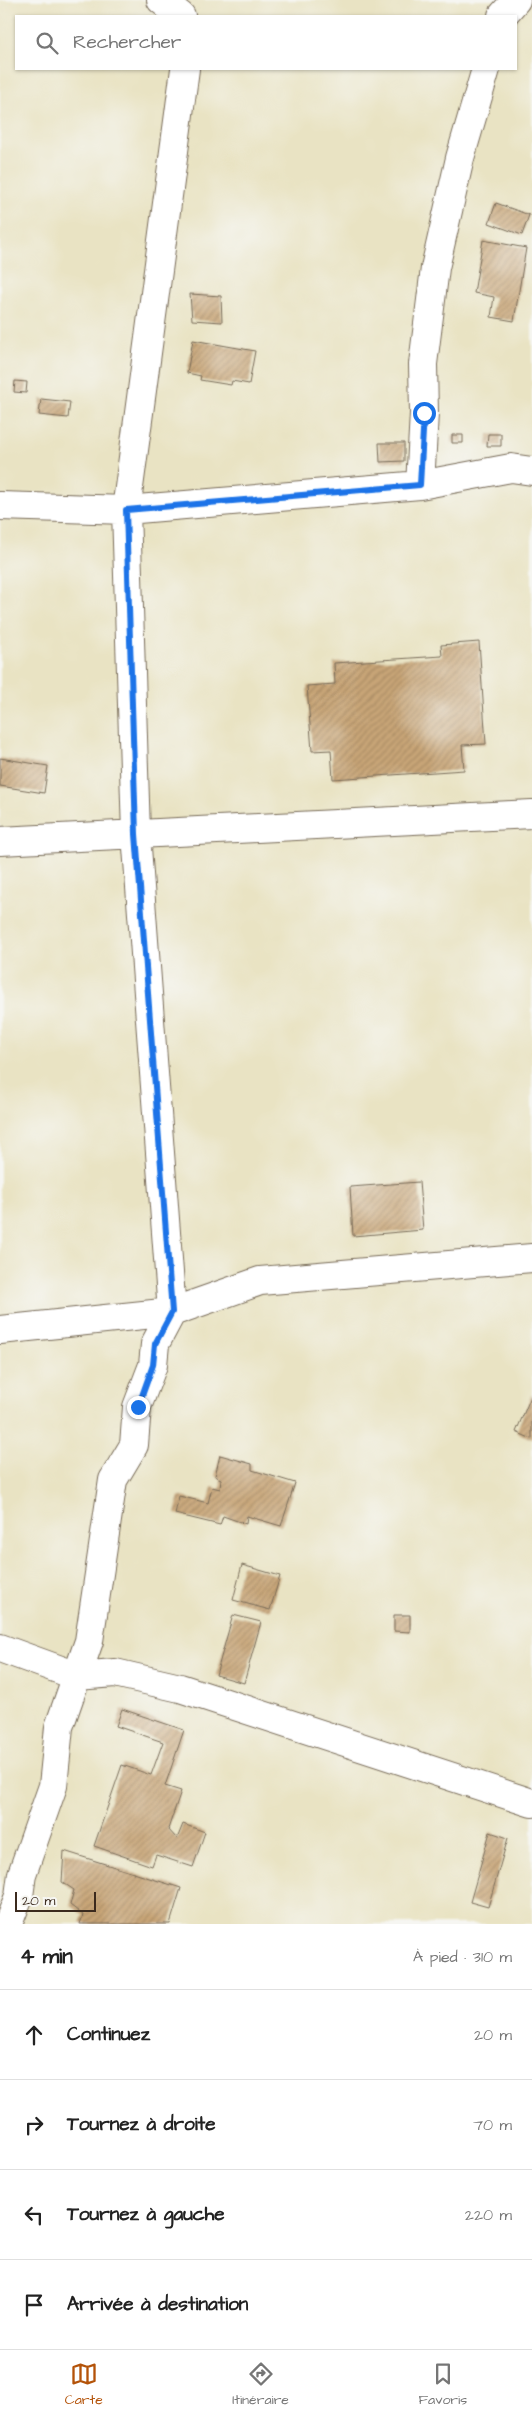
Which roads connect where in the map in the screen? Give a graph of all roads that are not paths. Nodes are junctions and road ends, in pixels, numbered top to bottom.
1 (161, 0) edge
2 (516, 0) edge
3 (180, 15) edge
4 (503, 15) edge
5 (185, 70) edge
6 (486, 70) edge
7 (532, 471) edge
8 (420, 485) junction
9 (0, 506) edge
10 (126, 510) junction
11 (532, 814) edge
12 (136, 834) junction
13 (0, 841) edge
14 (532, 1258) edge
15 (172, 1312) junction
16 (0, 1330) edge
17 (0, 1648) edge
18 (77, 1676) junction
19 (532, 1803) edge
20 (8, 1924) edge

1 - 3 street
2 - 4 street
5 - 10 street
6 - 8 street
7 - 8 street
8 - 10 street
9 - 10 street
10 - 12 street
11 - 12 street
12 - 13 street
12 - 15 street
14 - 15 street
15 - 16 street
15 - 18 street
17 - 18 street
18 - 19 street
18 - 20 street

